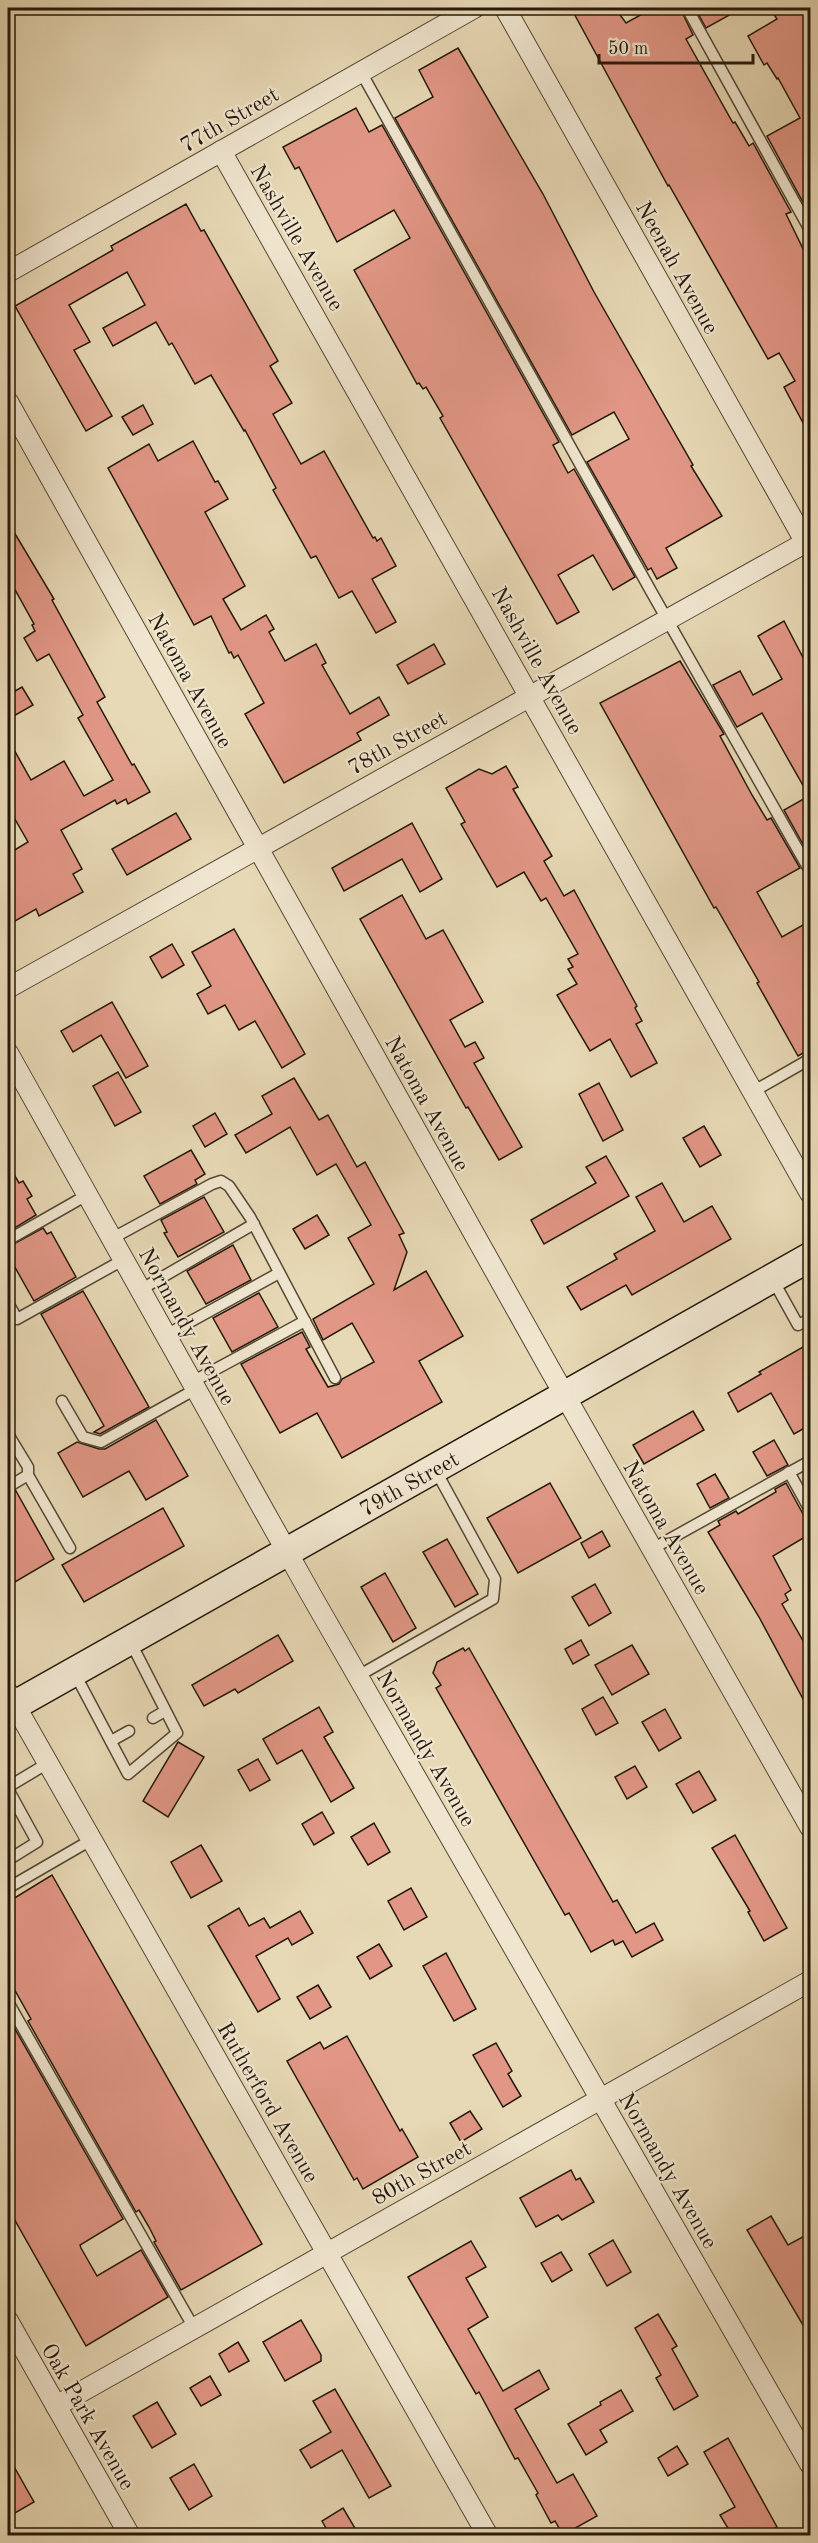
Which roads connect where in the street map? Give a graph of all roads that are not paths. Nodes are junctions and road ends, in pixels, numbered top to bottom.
1 (474, 8) edge
2 (505, 8) edge
3 (687, 8) edge
4 (361, 72) junction
5 (221, 152) junction
6 (810, 230) edge
7 (8, 272) edge
8 (8, 402) edge
9 (809, 544) edge
10 (667, 621) junction
11 (530, 695) junction
12 (258, 848) junction
13 (810, 871) edge
14 (8, 988) edge
15 (8, 1053) edge
16 (810, 1059) edge
17 (754, 1091) junction
18 (810, 1193) edge
19 (87, 1195) junction
20 (254, 1224) junction
21 (111, 1239) junction
22 (8, 1240) edge
23 (810, 1257) edge
24 (123, 1260) junction
25 (279, 1273) junction
26 (772, 1279) junction
27 (140, 1290) junction
28 (8, 1303) edge
29 (810, 1320) edge
30 (305, 1321) junction
31 (166, 1335) junction
32 (335, 1378) dead end
33 (194, 1386) junction
34 (565, 1396) junction
35 (62, 1401) dead end
36 (8, 1434) edge
37 (810, 1461) edge
38 (435, 1468) junction
39 (789, 1472) junction
40 (28, 1475) junction
41 (8, 1486) edge
42 (810, 1510) edge
43 (70, 1548) dead end
44 (652, 1549) junction
45 (287, 1552) junction
46 (129, 1641) junction
47 (74, 1672) junction
48 (358, 1676) junction
49 (10, 1702) edge
50 (165, 1711) junction
51 (153, 1718) dead end
52 (129, 1731) dead end
53 (111, 1741) junction
54 (48, 1763) junction
55 (8, 1788) edge
56 (810, 1827) edge
57 (91, 1840) junction
58 (8, 1860) edge
59 (8, 1888) edge
60 (810, 1981) edge
61 (8, 2002) edge
62 (600, 2099) junction
63 (327, 2253) junction
64 (8, 2321) edge
65 (194, 2328) junction
66 (56, 2406) junction
67 (810, 2464) edge
68 (130, 2535) edge
69 (488, 2535) edge

1 - 4 street, 77th Street
2 - 9 street, Neenah Avenue
3 - 6 lane
4 - 5 street, 77th Street
4 - 10 lane
5 - 7 street, 77th Street
5 - 11 street, Nashville Avenue
8 - 12 street, Natoma Avenue
9 - 10 street, 78th Street
10 - 11 street, 78th Street
10 - 13 lane
11 - 12 street, 78th Street
11 - 17 street, Nashville Avenue
12 - 14 street, 78th Street
12 - 34 street, Natoma Avenue
15 - 19 street, Normandy Avenue
16 - 17 lane
17 - 18 street, Nashville Avenue
19 - 21 street, Normandy Avenue
19 - 22 lane
20 - 21 lane
20 - 25 lane
20 - 27 lane
21 - 24 street, Normandy Avenue
23 - 26 main road, 79th Street
24 - 27 street, Normandy Avenue
24 - 28 lane
25 - 30 lane
25 - 31 lane
26 - 29 lane
26 - 34 main road, 79th Street
27 - 31 street, Normandy Avenue
30 - 32 lane
30 - 33 lane
31 - 33 street, Normandy Avenue
33 - 35 lane
33 - 45 street, Normandy Avenue
34 - 38 main road, 79th Street
34 - 44 street, Natoma Avenue
36 - 40 lane
37 - 39 lane
38 - 45 main road, 79th Street
38 - 48 lane
39 - 42 lane
39 - 44 lane
40 - 41 lane
40 - 43 lane
44 - 56 street, Natoma Avenue
45 - 46 main road, 79th Street
45 - 48 street, Normandy Avenue
46 - 47 main road, 79th Street
46 - 50 lane
47 - 49 main road, 79th Street
47 - 53 lane
48 - 62 street, Normandy Avenue
49 - 54 street, Rutherford Avenue
50 - 51 lane
50 - 53 lane
52 - 53 lane
54 - 55 lane
54 - 57 street, Rutherford Avenue
55 - 58 lane
57 - 59 lane
57 - 63 street, Rutherford Avenue
60 - 62 street, 80th Street
61 - 65 lane
62 - 63 street, 80th Street
62 - 67 street, Normandy Avenue
63 - 65 street, 80th Street
63 - 69 street, Rutherford Avenue
64 - 66 street, Oak Park Avenue
65 - 66 street, 80th Street
66 - 68 street, Oak Park Avenue

